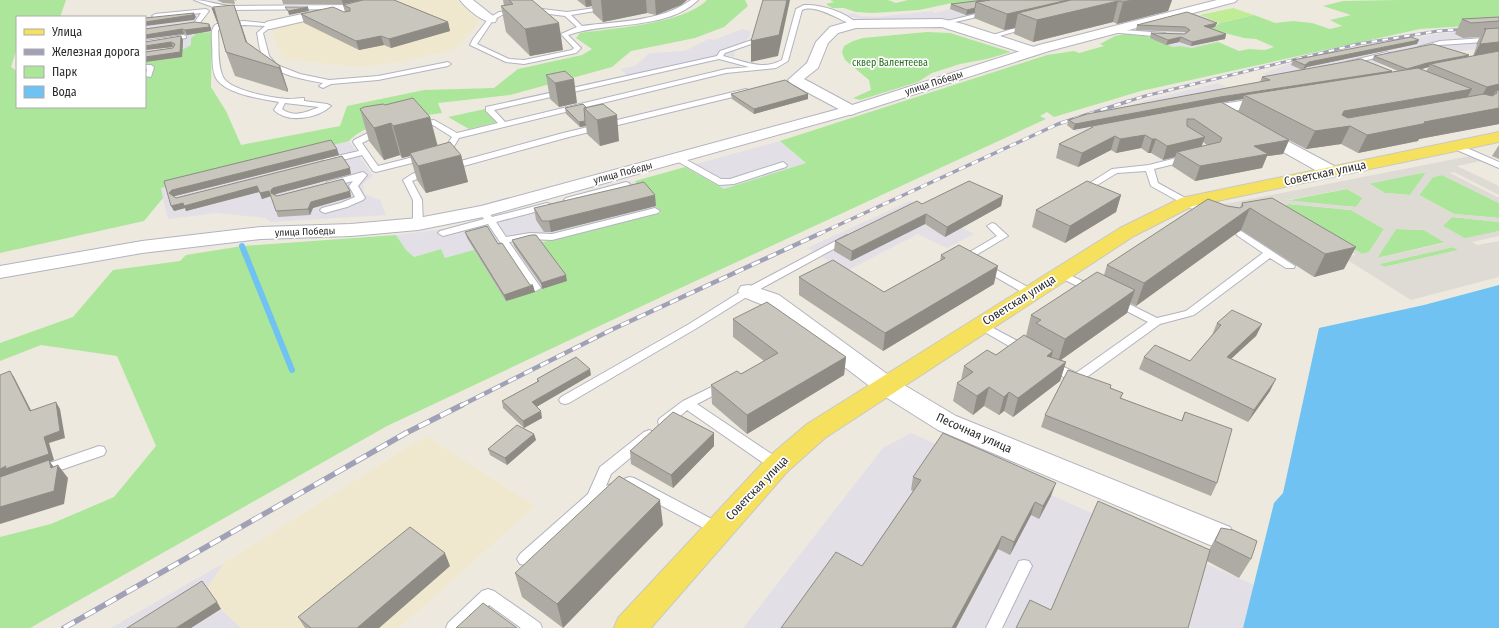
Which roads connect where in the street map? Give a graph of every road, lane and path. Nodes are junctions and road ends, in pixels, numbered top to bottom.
1 (197, 0) edge
2 (382, 0) edge
3 (466, 0) edge
4 (695, 0) edge
5 (1231, 0) edge
6 (806, 2) edge
7 (239, 4) dead end
8 (215, 6) junction
9 (509, 6) edge
10 (614, 6) dead end
11 (353, 7) junction
12 (230, 8) junction
13 (206, 11) junction
14 (994, 11) edge
15 (567, 14) junction
16 (155, 16) edge
17 (496, 16) junction
18 (942, 23) junction
19 (190, 24) edge
20 (855, 24) junction
21 (207, 25) junction
22 (270, 25) junction
23 (1034, 25) edge
24 (581, 28) junction
25 (1110, 31) junction
26 (1171, 35) edge
27 (184, 37) dead end
28 (989, 37) junction
29 (1499, 39) edge
30 (752, 42) edge
31 (146, 43) edge
32 (1412, 49) edge
33 (1032, 51) junction
34 (1397, 52) edge
35 (720, 57) junction
36 (1361, 60) junction
37 (448, 64) dead end
38 (1338, 64) edge
39 (1375, 65) edge
40 (146, 67) edge
41 (763, 68) junction
42 (149, 76) dead end
43 (329, 82) junction
44 (323, 86) dead end
45 (757, 89) edge
46 (1286, 98) edge
47 (283, 101) junction
48 (1218, 109) junction
49 (851, 110) junction
50 (1186, 115) edge
51 (503, 124) junction
52 (412, 126) edge
53 (389, 130) edge
54 (456, 136) junction
55 (1499, 137) edge
56 (1455, 146) junction
57 (364, 152) junction
58 (1195, 156) edge
59 (678, 158) junction
60 (317, 163) edge
61 (1499, 164) edge
62 (783, 165) dead end
63 (1149, 168) junction
64 (376, 169) junction
65 (1330, 171) junction
66 (362, 176) junction
67 (626, 185) edge
68 (324, 186) edge
69 (1071, 197) edge
70 (1186, 202) junction
71 (325, 210) dead end
72 (655, 211) dead end
73 (487, 216) junction
74 (1214, 218) edge
75 (418, 224) junction
76 (992, 226) dead end
77 (443, 233) dead end
78 (854, 234) edge
79 (1241, 234) edge
80 (504, 240) junction
81 (1270, 253) junction
82 (954, 257) edge
83 (966, 257) junction
84 (1290, 266) dead end
85 (0, 272) edge
86 (1061, 274) junction
87 (536, 288) dead end
88 (749, 291) junction
89 (1031, 293) junction
90 (1156, 322) junction
91 (980, 325) junction
92 (732, 380) edge
93 (885, 386) junction
94 (565, 400) dead end
95 (687, 404) junction
96 (99, 451) dead end
97 (777, 465) junction
98 (35, 474) edge
99 (594, 497) junction
100 (718, 529) junction
101 (1220, 536) edge
102 (525, 560) dead end
103 (1024, 566) dead end
104 (454, 628) edge
105 (534, 628) edge
106 (630, 628) edge
107 (994, 628) edge

1 - 8 lane
2 - 11 street
3 - 17 street
4 - 24 lane
5 - 25 street, улица Победы
6 - 20 lane
6 - 41 lane
7 - 12 lane
8 - 12 lane
8 - 13 lane
9 - 17 lane
10 - 15 lane
11 - 12 lane
11 - 22 street
12 - 13 lane
13 - 16 lane
13 - 21 lane
14 - 18 lane
15 - 17 lane
15 - 24 lane
17 - 24 lane
18 - 20 street
18 - 28 street
19 - 21 lane
20 - 49 street
21 - 22 lane
21 - 47 lane
22 - 43 lane
23 - 28 lane
25 - 26 lane
25 - 33 street, улица Победы
27 - 31 lane
28 - 33 street
29 - 32 lane
30 - 35 lane
33 - 49 street, улица Победы
34 - 36 lane
35 - 41 lane
35 - 51 lane
36 - 38 lane
36 - 39 lane
37 - 43 lane
40 - 42 lane
41 - 51 lane
43 - 44 lane
45 - 75 lane
46 - 48 street
47 - 47 lane
48 - 50 street
48 - 65 street
49 - 59 street, улица Победы
51 - 54 lane
52 - 54 lane
53 - 57 lane
54 - 64 lane
55 - 56 main road, Советская улица
56 - 61 lane
56 - 65 main road, Советская улица
57 - 60 lane
57 - 64 lane
58 - 63 lane
59 - 62 lane
59 - 73 street, улица Победы
63 - 69 lane
63 - 70 lane
64 - 66 lane
65 - 70 main road, Советская улица
66 - 68 lane
66 - 71 lane
67 - 73 lane
70 - 74 lane
70 - 86 main road, Советская улица
72 - 80 lane
73 - 75 street, улица Победы
73 - 77 lane
73 - 80 lane
75 - 85 street, улица Победы
76 - 83 lane
78 - 88 lane
79 - 81 lane
80 - 87 lane
81 - 84 lane
81 - 90 lane
82 - 83 lane
83 - 89 lane
86 - 89 main road, Советская улица
86 - 90 lane
88 - 93 street, Песочная улица
88 - 94 lane
89 - 91 main road, Советская улица
90 - 91 lane
91 - 93 main road, Советская улица
92 - 95 lane
93 - 97 main road, Советская улица
93 - 101 street, Песочная улица
95 - 97 lane
95 - 99 lane
96 - 98 lane
97 - 100 main road, Советская улица
99 - 100 lane
99 - 102 lane
100 - 106 main road, Советская улица
103 - 107 lane
104 - 105 lane

